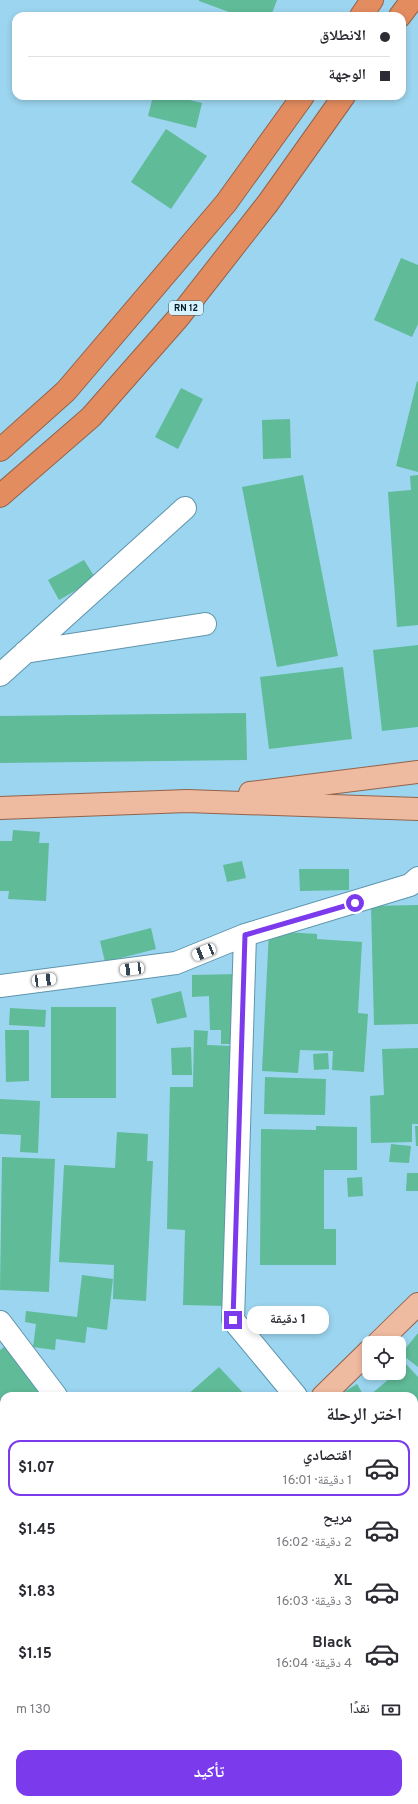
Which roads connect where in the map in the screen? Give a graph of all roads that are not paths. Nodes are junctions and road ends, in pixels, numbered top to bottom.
1 (372, 0) edge
2 (412, 0) edge
3 (364, 12) edge
4 (403, 12) edge
5 (300, 100) edge
6 (341, 100) edge
7 (0, 450) edge
8 (0, 496) edge
9 (185, 508) dead end
10 (205, 624) dead end
11 (25, 652) junction
12 (0, 675) edge
13 (418, 772) edge
14 (187, 801) junction
15 (0, 808) edge
16 (418, 809) edge
17 (418, 878) edge
18 (245, 935) junction
19 (0, 986) edge
20 (418, 1304) edge
21 (0, 1322) edge
22 (385, 1336) edge
23 (362, 1358) edge
24 (53, 1392) edge
25 (293, 1392) edge
26 (327, 1392) edge

1 - 3 highway
2 - 4 highway
5 - 7 highway
6 - 8 highway, RN 12
9 - 11 street
10 - 11 street
11 - 12 street
13 - 14 main road
14 - 15 main road
14 - 16 main road
17 - 18 street
18 - 19 street
18 - 25 street
20 - 22 main road
21 - 24 street
23 - 26 main road

